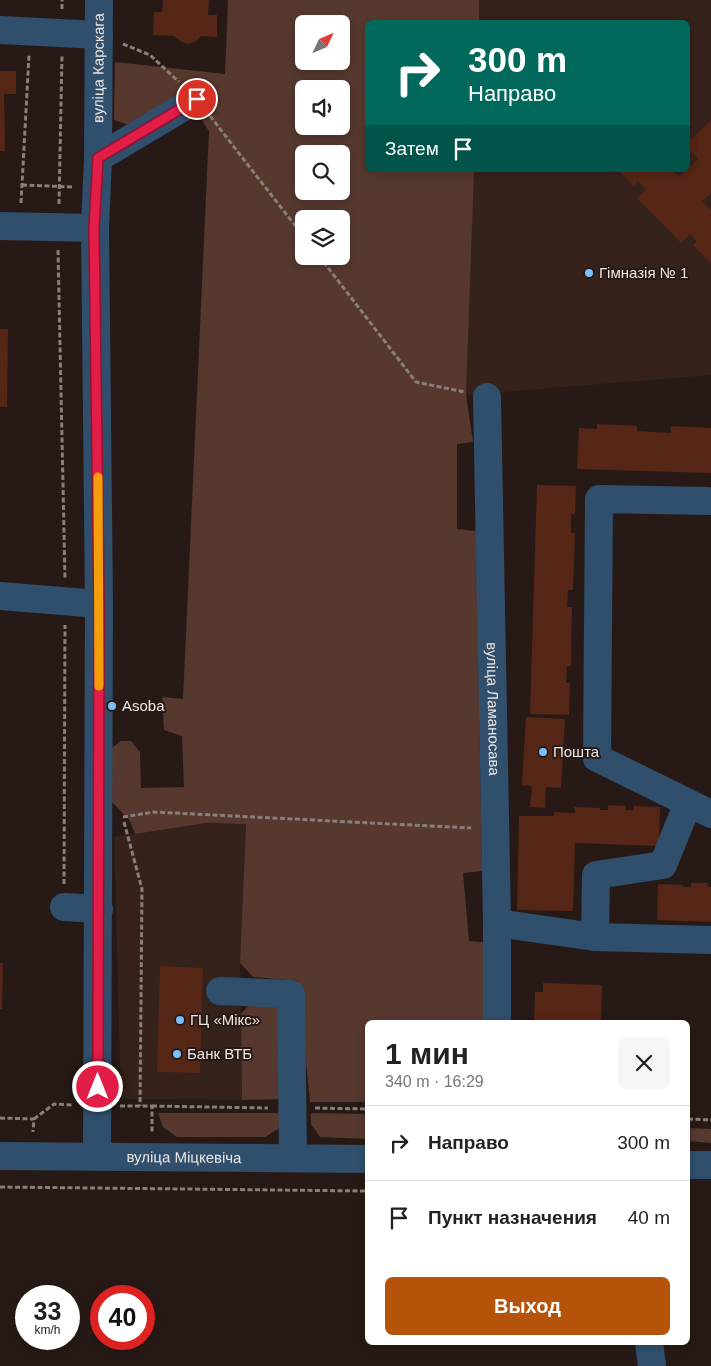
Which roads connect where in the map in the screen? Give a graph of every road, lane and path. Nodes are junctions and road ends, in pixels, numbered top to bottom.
1 (62, 0) edge
2 (100, 0) edge
3 (0, 30) edge
4 (30, 32) junction
5 (62, 33) junction
6 (99, 35) junction
7 (197, 99) junction
8 (98, 158) junction
9 (295, 225) edge
10 (10, 226) edge
11 (58, 227) junction
12 (94, 228) junction
13 (326, 265) edge
14 (487, 397) joint
15 (709, 501) dead end
16 (0, 596) edge
17 (66, 602) junction
18 (99, 604) junction
19 (699, 808) edge
20 (111, 817) junction
21 (64, 821) junction
22 (495, 830) junction
23 (64, 907) joint
24 (98, 908) junction
25 (497, 923) junction
26 (595, 937) junction
27 (711, 940) edge
28 (220, 991) dead end
29 (497, 1020) edge
30 (140, 1106) dead end
31 (152, 1106) dead end
32 (292, 1108) junction
33 (365, 1110) edge
34 (690, 1119) edge
35 (711, 1120) edge
36 (0, 1156) edge
37 (97, 1156) junction
38 (293, 1158) junction
39 (365, 1158) edge
40 (690, 1165) edge
41 (711, 1165) edge
42 (0, 1187) edge
43 (365, 1191) edge
44 (649, 1345) edge
45 (652, 1366) edge

1 - 5 path
2 - 6 street, вуліца Карскага
3 - 4 street
4 - 5 street
4 - 10 path
5 - 6 street
5 - 11 path
6 - 7 path
6 - 8 street, вуліца Карскага
7 - 8 street
7 - 9 path
8 - 12 street, вуліца Карскага
10 - 11 street
11 - 12 street
11 - 17 path
12 - 18 street, вуліца Карскага
13 - 14 path
14 - 22 street, вуліца Ламаносава
15 - 19 street
16 - 17 street
17 - 18 street
17 - 21 path
18 - 20 street, вуліца Карскага
19 - 26 street
20 - 21 path
20 - 22 path
20 - 24 street, вуліца Карскага
20 - 30 path
21 - 23 path
22 - 25 street, вуліца Ламаносава
23 - 24 street
24 - 37 street, вуліца Карскага
25 - 26 street
25 - 29 street, вуліца Ламаносава
26 - 27 street
28 - 32 street
31 - 32 path
32 - 33 path
32 - 38 street
34 - 35 path
36 - 37 street, вуліца Міцкевіча
37 - 38 street, вуліца Міцкевіча
38 - 39 street, вуліца Міцкевіча
40 - 41 street
42 - 43 path
44 - 45 street

